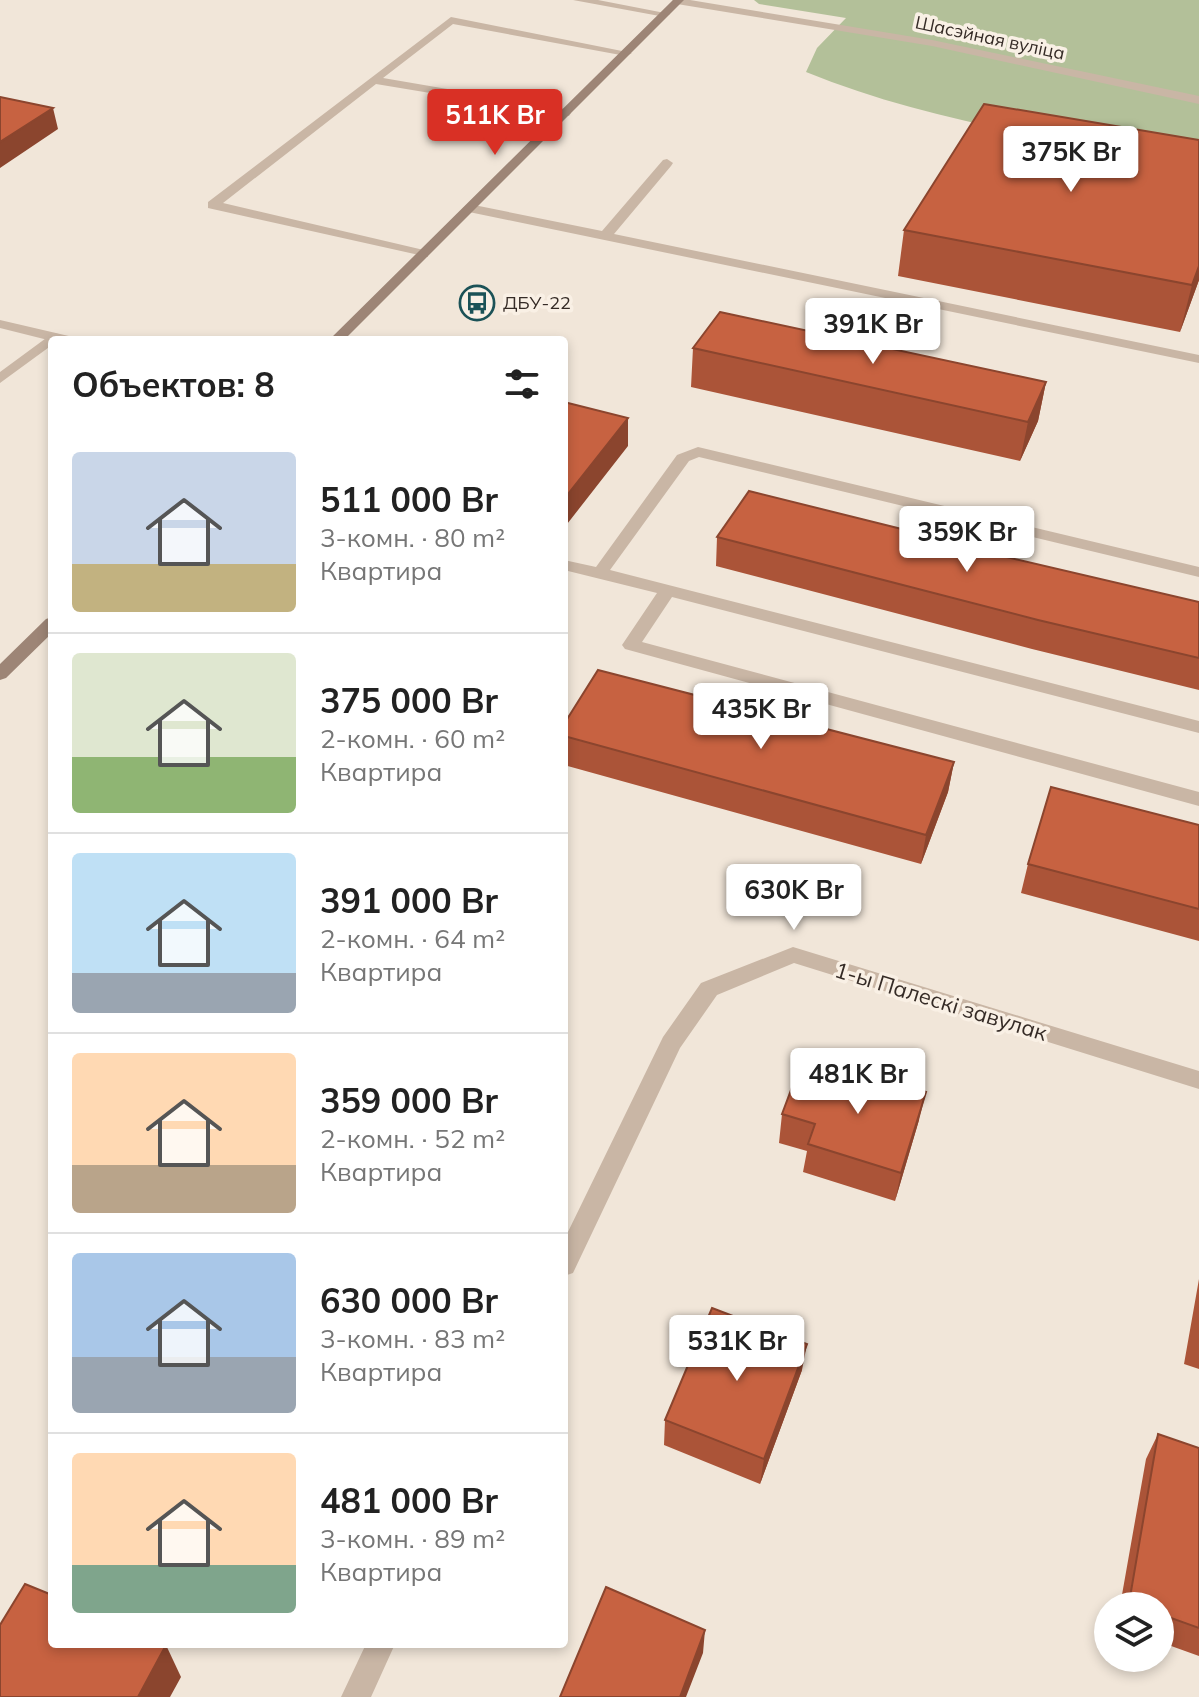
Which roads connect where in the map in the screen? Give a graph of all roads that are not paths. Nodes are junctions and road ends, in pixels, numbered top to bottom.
1 (578, 0) edge
2 (678, 1) edge
3 (665, 14) junction
4 (626, 53) junction
5 (374, 80) junction
6 (1199, 100) edge
7 (565, 113) junction
8 (667, 163) dead end
9 (469, 208) junction
10 (605, 236) junction
11 (423, 254) junction
12 (0, 324) edge
13 (51, 336) edge
14 (340, 336) edge
15 (48, 346) edge
16 (1199, 359) edge
17 (0, 379) edge
18 (568, 566) edge
19 (1199, 572) edge
20 (600, 573) junction
21 (668, 590) junction
22 (48, 627) edge
23 (0, 674) edge
24 (1199, 727) edge
25 (1199, 799) edge
26 (1199, 1080) edge
27 (568, 1257) edge
28 (379, 1648) edge
29 (356, 1697) edge

1 - 3 street
2 - 3 main road
2 - 6 street, Шасэйная вуліца
3 - 4 main road
4 - 5 street
4 - 7 main road
5 - 7 street
5 - 11 street
7 - 9 main road
8 - 10 street
9 - 10 street
9 - 11 main road
10 - 16 street
11 - 14 main road
12 - 13 street
15 - 17 street
18 - 20 street
19 - 20 street
20 - 21 street
21 - 24 street
21 - 25 street
22 - 23 main road
26 - 27 street, 1-ы Палескі завулак
28 - 29 street

